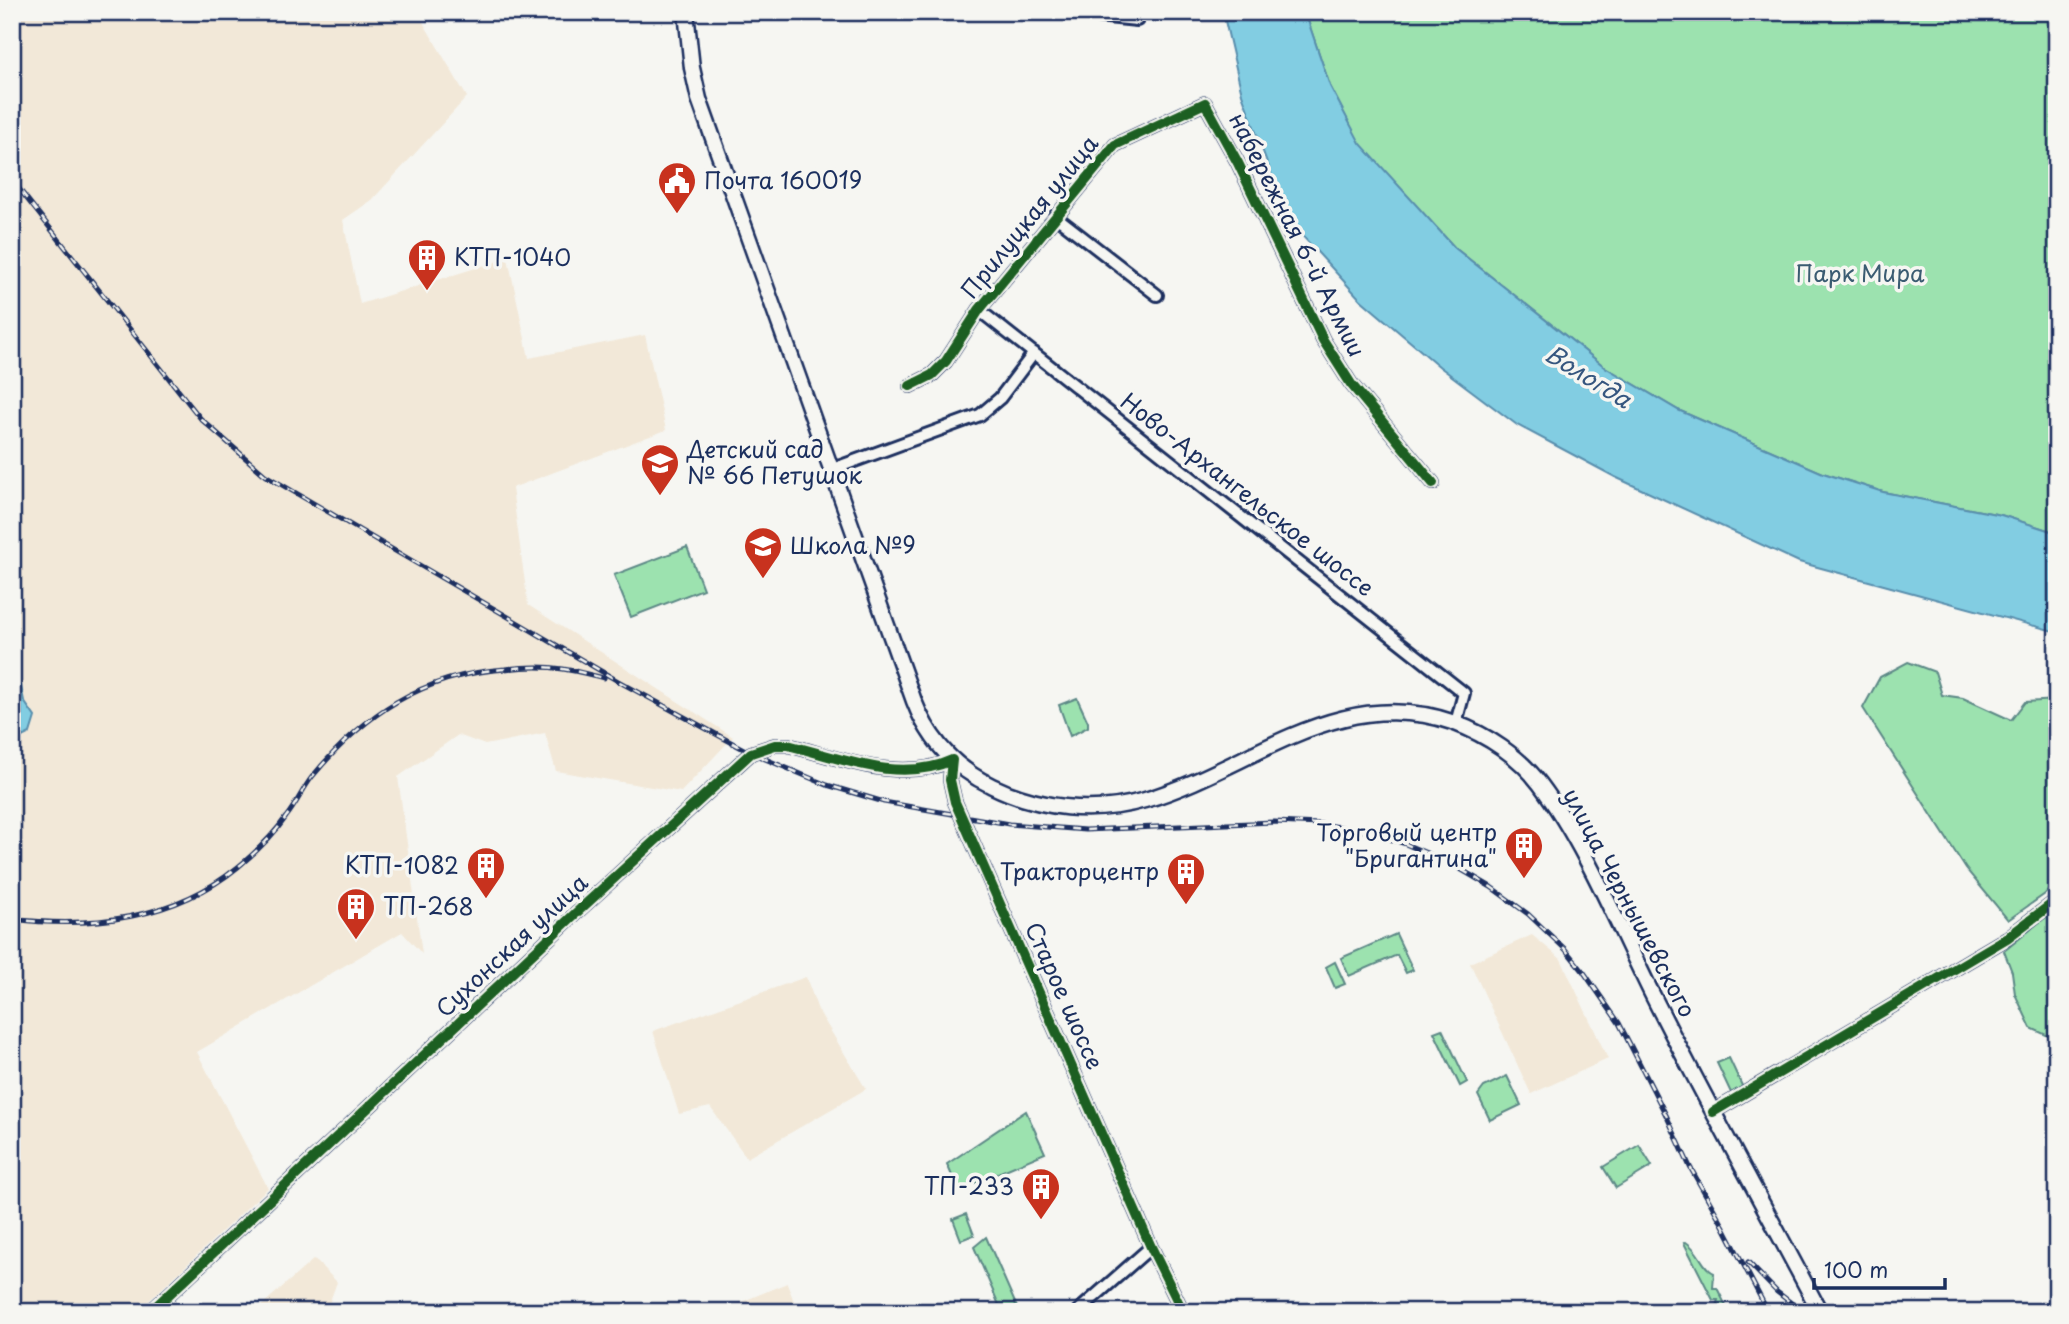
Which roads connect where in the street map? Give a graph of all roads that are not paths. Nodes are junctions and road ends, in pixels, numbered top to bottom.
1 (686, 12) edge
2 (1058, 12) edge
3 (1137, 20) dead end
4 (1205, 103) joint
5 (1055, 216) junction
6 (1157, 295) dead end
7 (979, 310) junction
8 (1034, 353) junction
9 (910, 386) dead end
10 (830, 470) junction
11 (1433, 483) dead end
12 (1456, 723) junction
13 (952, 760) junction
14 (2057, 901) edge
15 (1713, 1112) junction
16 (1151, 1247) junction
17 (150, 1312) edge
18 (1077, 1312) edge
19 (1183, 1312) edge
20 (1820, 1312) edge

1 - 10 main road, улица Чернышевского
2 - 3 street
4 - 5 street, Прилуцкая улица
4 - 11 street, набережная 6-й Армии
5 - 6 street
5 - 7 street, Прилуцкая улица
7 - 8 street, Ново-Архангельское шоссе
7 - 9 street, Прилуцкая улица
8 - 10 street
8 - 12 street, Ново-Архангельское шоссе
10 - 13 main road, улица Чернышевского
12 - 13 main road, улица Чернышевского
12 - 15 main road, улица Чернышевского
13 - 16 street, Старое шоссе
13 - 17 street, Сухонская улица
14 - 15 street
15 - 20 main road, улица Чернышевского
16 - 18 street
16 - 19 street, Старое шоссе

